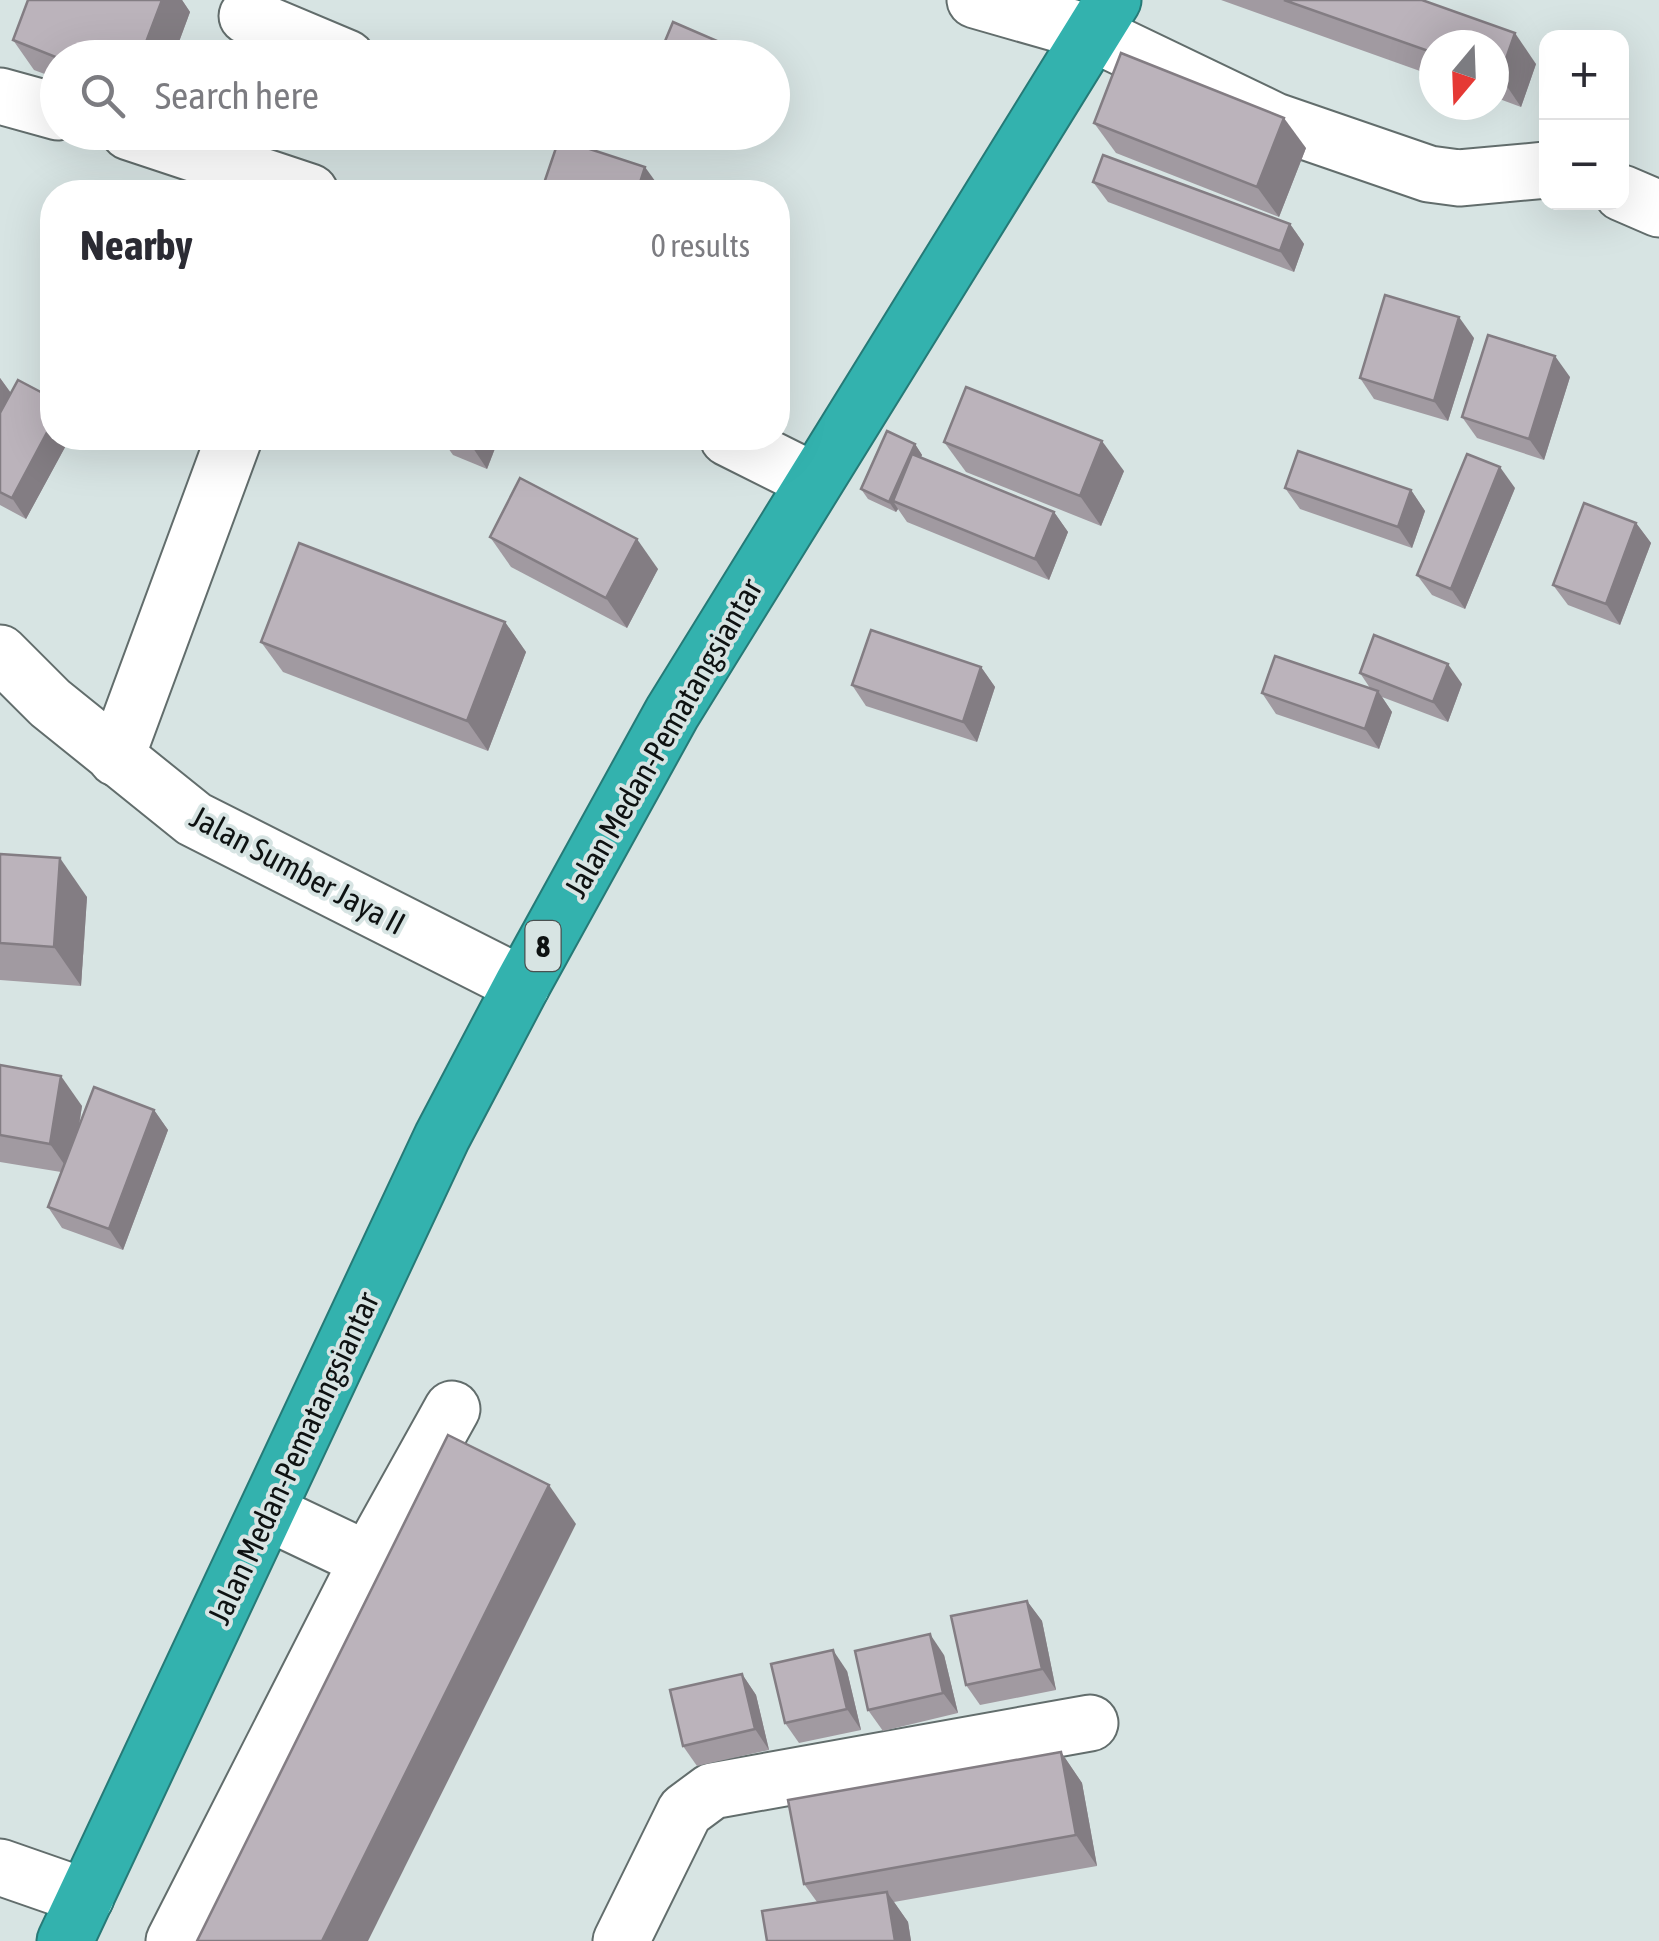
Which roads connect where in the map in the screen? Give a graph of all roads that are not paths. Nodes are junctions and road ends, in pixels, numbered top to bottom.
1 (974, 0) edge
2 (1104, 17) edge
3 (244, 25) edge
4 (291, 40) edge
5 (0, 96) edge
6 (40, 107) edge
7 (216, 150) edge
8 (1539, 171) edge
9 (283, 180) edge
10 (1629, 195) edge
11 (1659, 209) edge
12 (230, 450) edge
13 (752, 450) edge
14 (814, 481) junction
15 (0, 653) edge
16 (116, 758) junction
17 (522, 985) junction
18 (452, 1409) dead end
19 (268, 1513) junction
20 (368, 1560) junction
21 (1090, 1724) dead end
22 (0, 1868) edge
23 (76, 1919) edge
24 (174, 1941) edge
25 (621, 1941) edge

1 - 2 street
2 - 8 street
2 - 14 highway, Jalan Medan-Pematangsiantar / 8
3 - 4 street
5 - 6 street
7 - 9 street
10 - 11 street
12 - 16 street
13 - 14 street
14 - 17 highway, Jalan Medan-Pematangsiantar / 8
15 - 16 street, Jalan Sumber Jaya II
16 - 17 street, Jalan Sumber Jaya II
17 - 19 highway, Jalan Medan-Pematangsiantar / 8
18 - 20 street
19 - 20 street
19 - 23 highway, Jalan Medan-Pematangsiantar / 8
20 - 24 street
21 - 25 street
22 - 23 street

